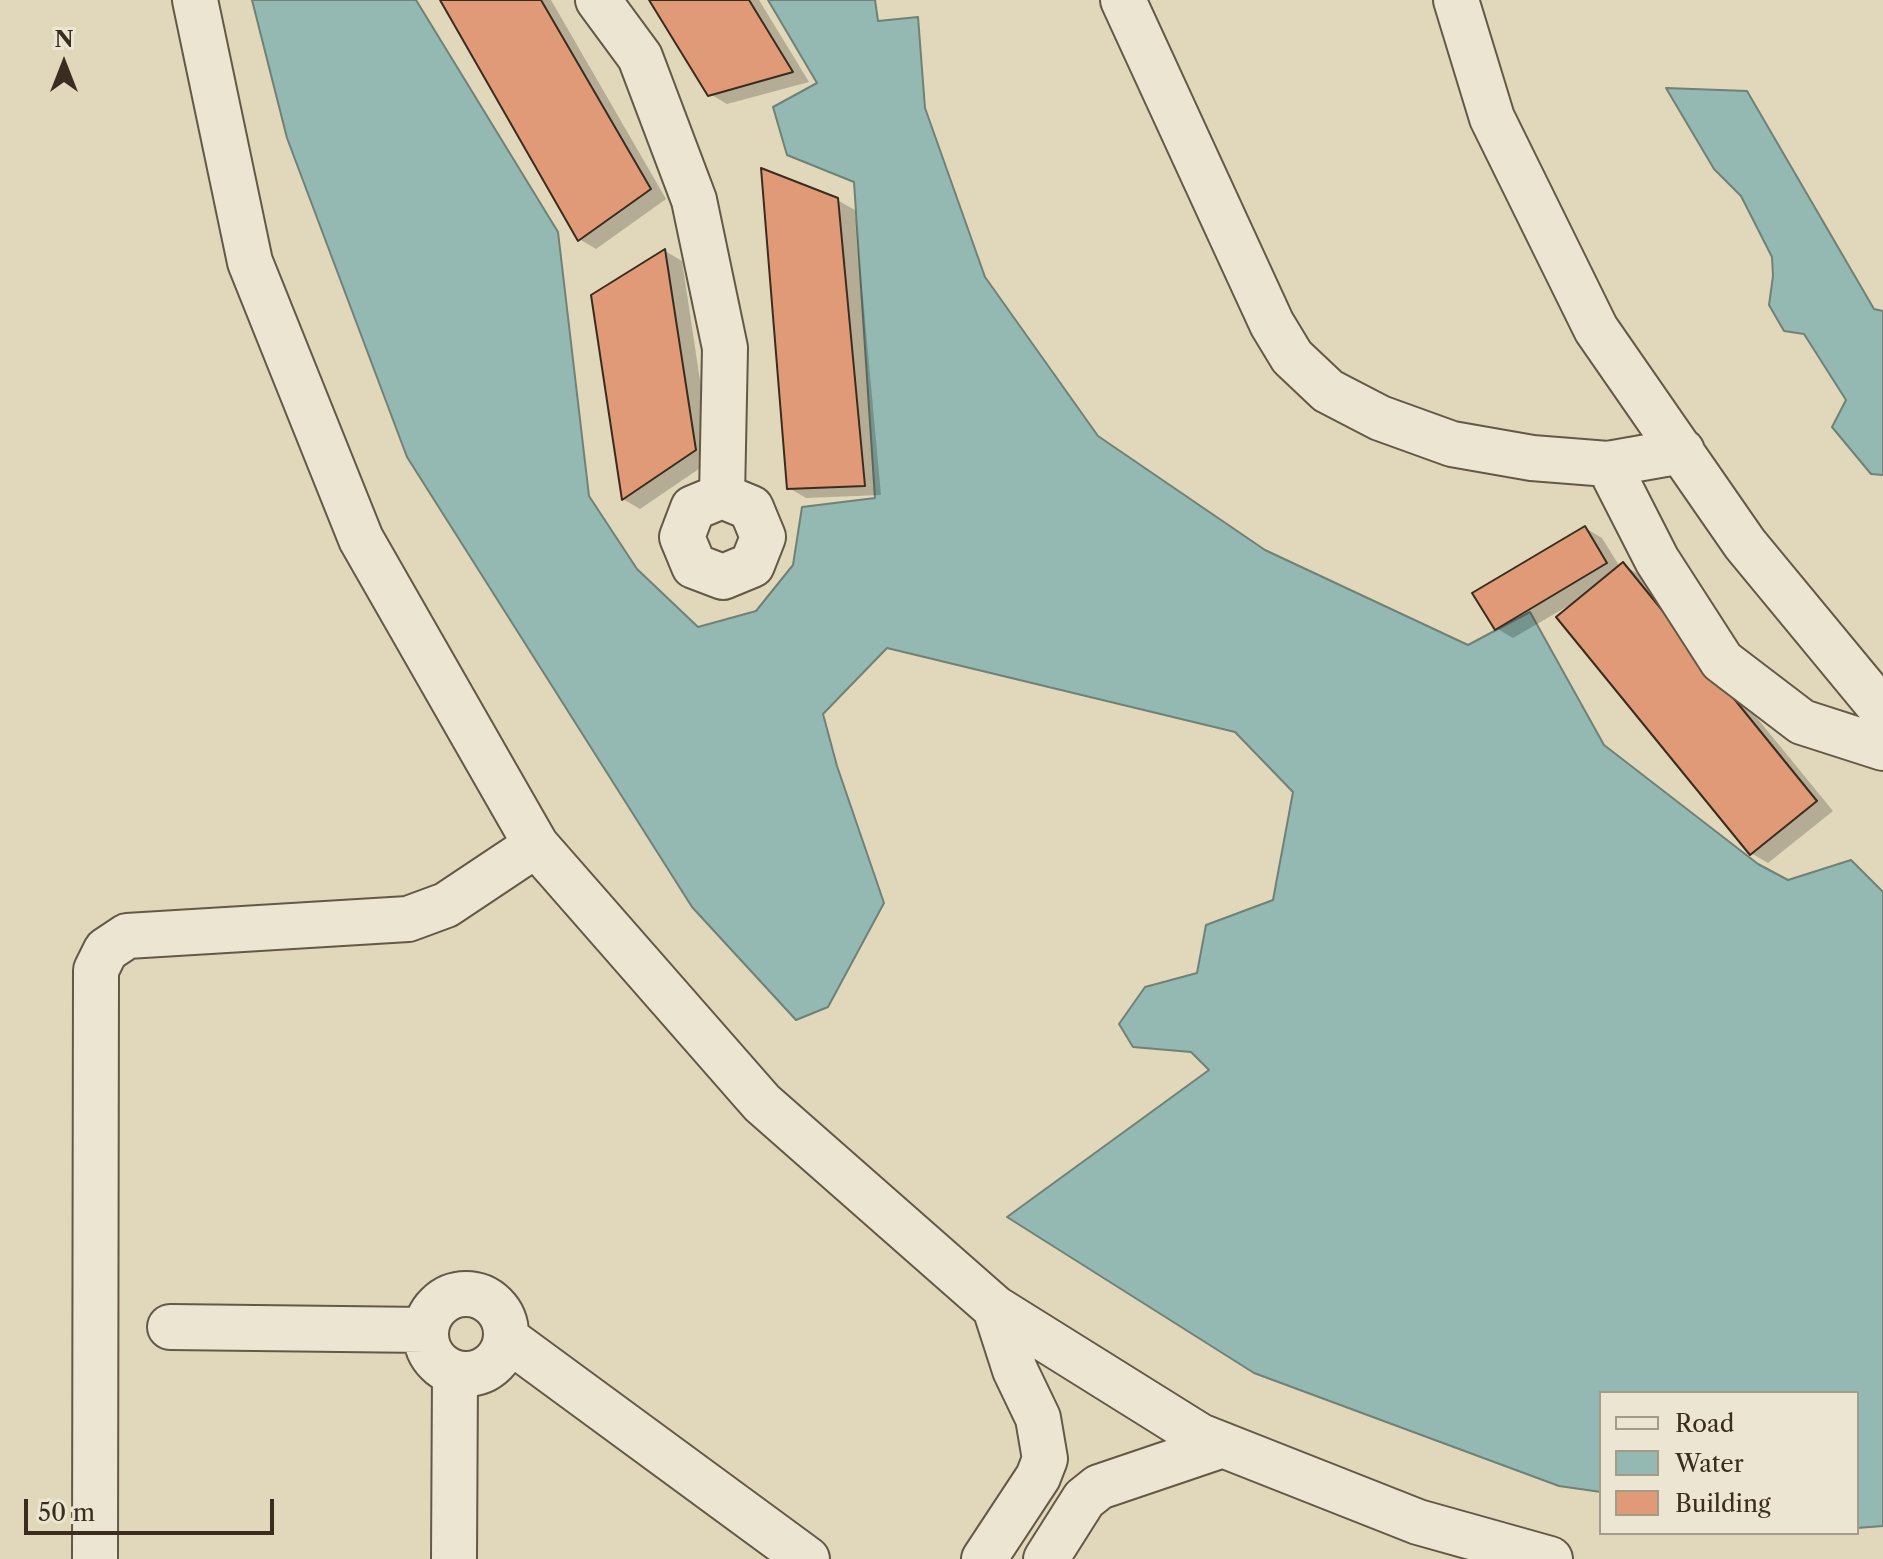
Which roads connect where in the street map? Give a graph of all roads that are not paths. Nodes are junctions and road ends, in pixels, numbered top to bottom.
1 (195, 0) edge
2 (598, 0) edge
3 (1123, 0) edge
4 (1456, 0) edge
5 (1682, 451) junction
6 (1608, 464) junction
7 (722, 496) dead end
8 (1883, 711) edge
9 (1883, 748) edge
10 (536, 845) junction
11 (995, 1308) junction
12 (170, 1327) dead end
13 (426, 1330) junction
14 (506, 1338) junction
15 (455, 1373) junction
16 (1223, 1445) junction
17 (797, 1556) edge
18 (95, 1559) edge
19 (454, 1559) edge
20 (984, 1559) edge
21 (1046, 1559) edge
22 (1550, 1559) edge

1 - 10 street
2 - 7 street
3 - 6 street
4 - 5 street
5 - 6 street
5 - 8 street
6 - 9 street
10 - 11 street
10 - 18 street
11 - 16 street
11 - 20 street
12 - 13 street
13 - 14 street
13 - 15 street
14 - 15 street
14 - 17 street
15 - 19 street
16 - 21 street
16 - 22 street

